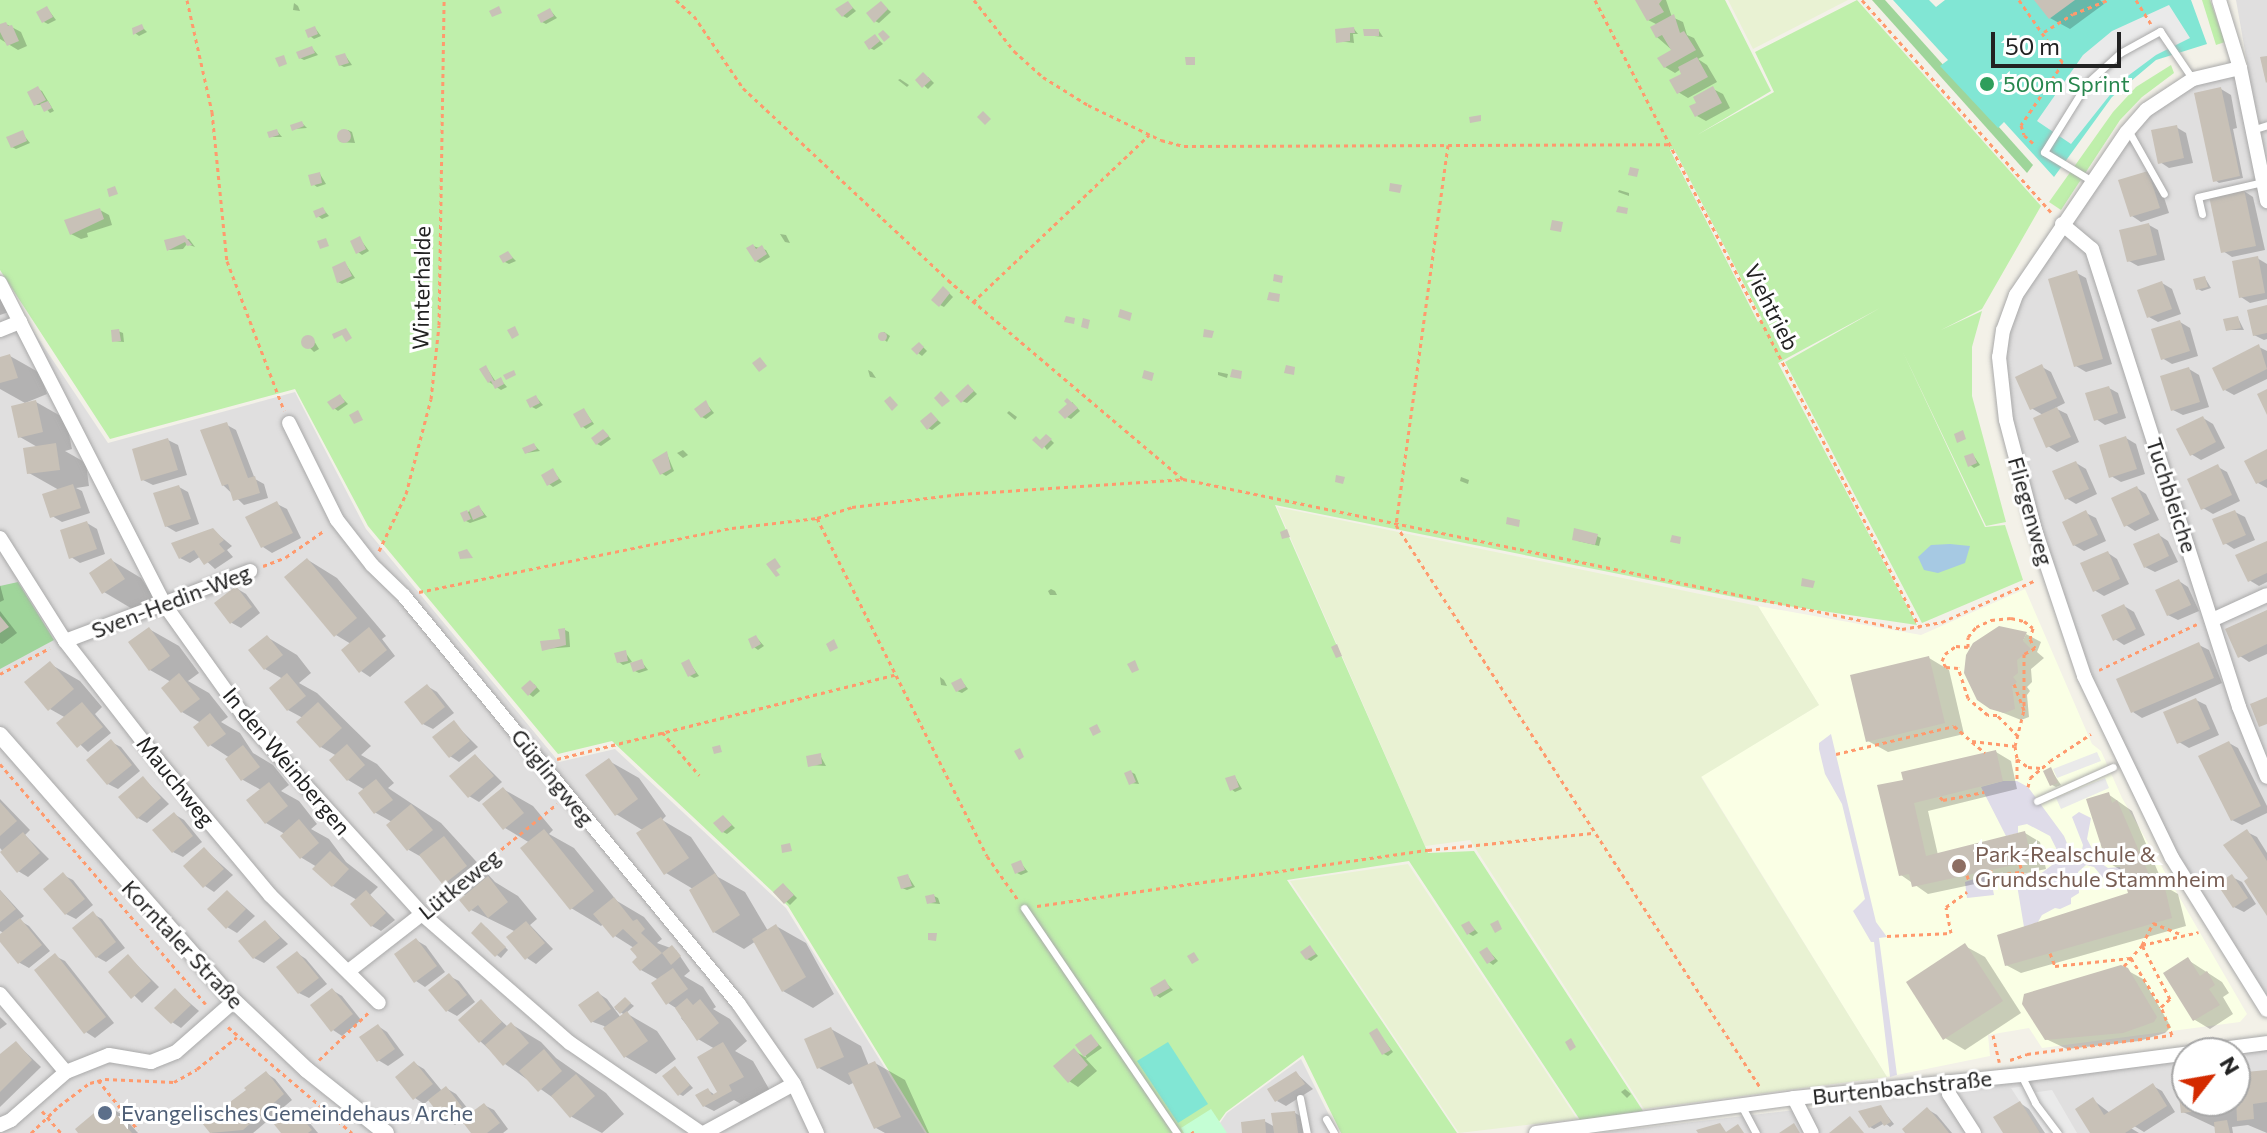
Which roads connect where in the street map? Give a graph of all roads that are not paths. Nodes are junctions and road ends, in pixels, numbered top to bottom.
1 (2219, 0) edge
2 (2240, 68) junction
3 (2193, 79) junction
4 (2267, 125) edge
5 (2128, 130) junction
6 (2252, 130) junction
7 (2092, 181) junction
8 (2263, 182) junction
9 (2164, 194) dead end
10 (2267, 201) edge
11 (2202, 214) dead end
12 (2062, 224) junction
13 (0, 283) edge
14 (20, 322) junction
15 (0, 330) edge
16 (289, 423) road end
17 (0, 538) edge
18 (250, 571) road end
19 (2267, 595) edge
20 (164, 604) junction
21 (2212, 620) junction
22 (65, 641) junction
23 (0, 735) edge
24 (2260, 746) edge
25 (2113, 767) dead end
26 (2267, 777) edge
27 (2037, 801) dead end
28 (1024, 908) road end
29 (422, 914) junction
30 (350, 970) junction
31 (0, 994) edge
32 (234, 1001) junction
33 (379, 1003) road end
34 (2267, 1010) edge
35 (2267, 1043) edge
36 (66, 1072) junction
37 (2021, 1075) junction
38 (1948, 1082) junction
39 (794, 1084) junction
40 (1300, 1098) dead end
41 (1794, 1098) junction
42 (1741, 1105) junction
43 (1326, 1119) dead end
44 (7, 1126) edge
45 (1626, 1127) edge
46 (386, 1133) edge
47 (702, 1133) edge
48 (817, 1133) edge
49 (1177, 1133) edge
50 (1307, 1133) edge
51 (1334, 1133) edge
52 (1536, 1133) edge
53 (1756, 1133) edge
54 (1812, 1133) edge
55 (1974, 1133) edge
56 (2058, 1133) edge

1 - 2 street
2 - 3 street, Fliegenweg
2 - 6 street
3 - 5 street, Fliegenweg
3 - 7 lane
4 - 6 lane
5 - 7 street, Fliegenweg
5 - 9 lane
6 - 8 street
7 - 12 street, Fliegenweg
8 - 10 street
8 - 11 lane
12 - 21 street, Tuchbleiche
12 - 34 street, Fliegenweg
13 - 14 street, In den Weinbergen
14 - 15 street
14 - 20 street, In den Weinbergen
16 - 39 street, Güglingweg
17 - 22 street, Mauchweg
18 - 20 street, Sven-Hedin-Weg
19 - 21 street
20 - 22 street, Sven-Hedin-Weg
20 - 29 street, In den Weinbergen
21 - 24 street, Tuchbleiche
22 - 30 street, Mauchweg
23 - 32 street, Korntaler Straße
24 - 26 street, Tuchbleiche
25 - 27 lane
28 - 49 lane
29 - 30 street, Lütkeweg
29 - 47 street, In den Weinbergen
30 - 33 street, Mauchweg
31 - 36 street
32 - 36 street
32 - 46 street, Korntaler Straße
35 - 37 street, Burtenbachstraße
36 - 44 street
37 - 38 street, Burtenbachstraße
37 - 56 lane
38 - 41 street, Burtenbachstraße
38 - 55 street
39 - 47 street, In den Weinbergen
39 - 48 street, Güglingweg
40 - 50 lane
41 - 42 street, Burtenbachstraße
41 - 54 street
42 - 45 street, Burtenbachstraße
42 - 53 lane
43 - 51 lane
45 - 52 street, Burtenbachstraße

